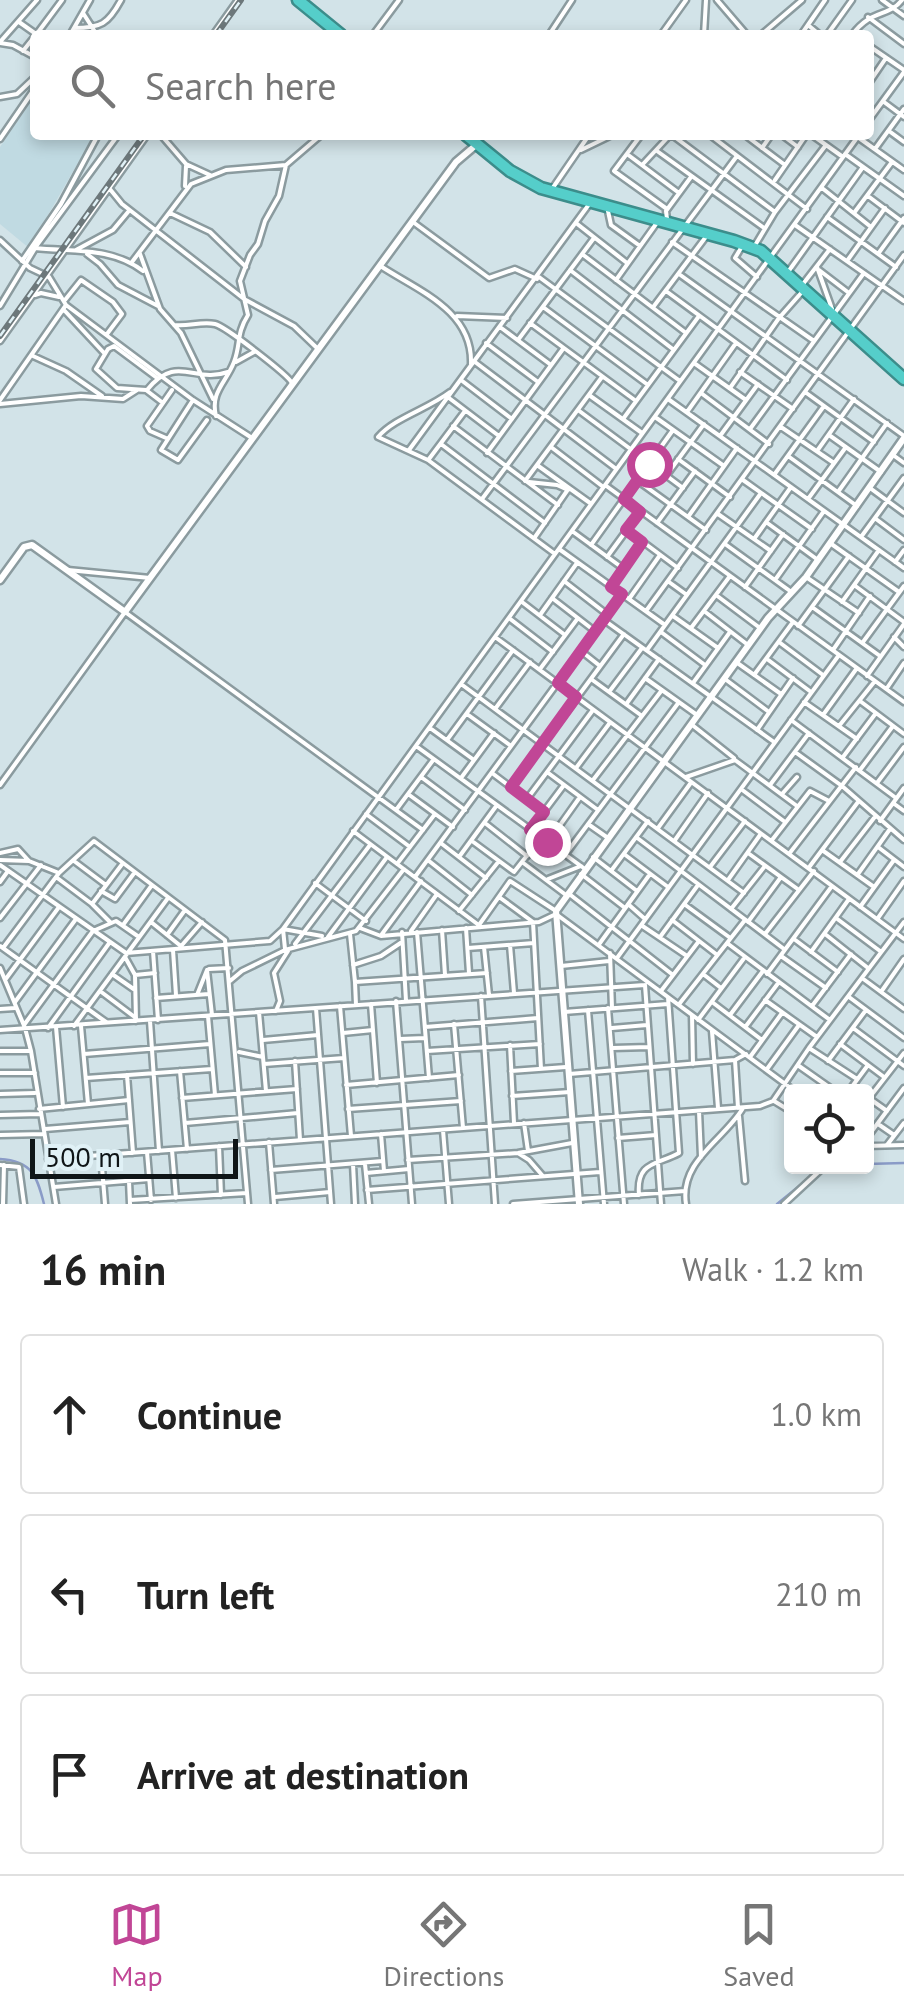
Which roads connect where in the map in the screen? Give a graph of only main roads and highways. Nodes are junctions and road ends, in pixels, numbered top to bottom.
1 (298, 0) edge
2 (335, 30) edge
3 (474, 140) edge
4 (904, 379) edge

1 - 2 highway
3 - 4 highway

